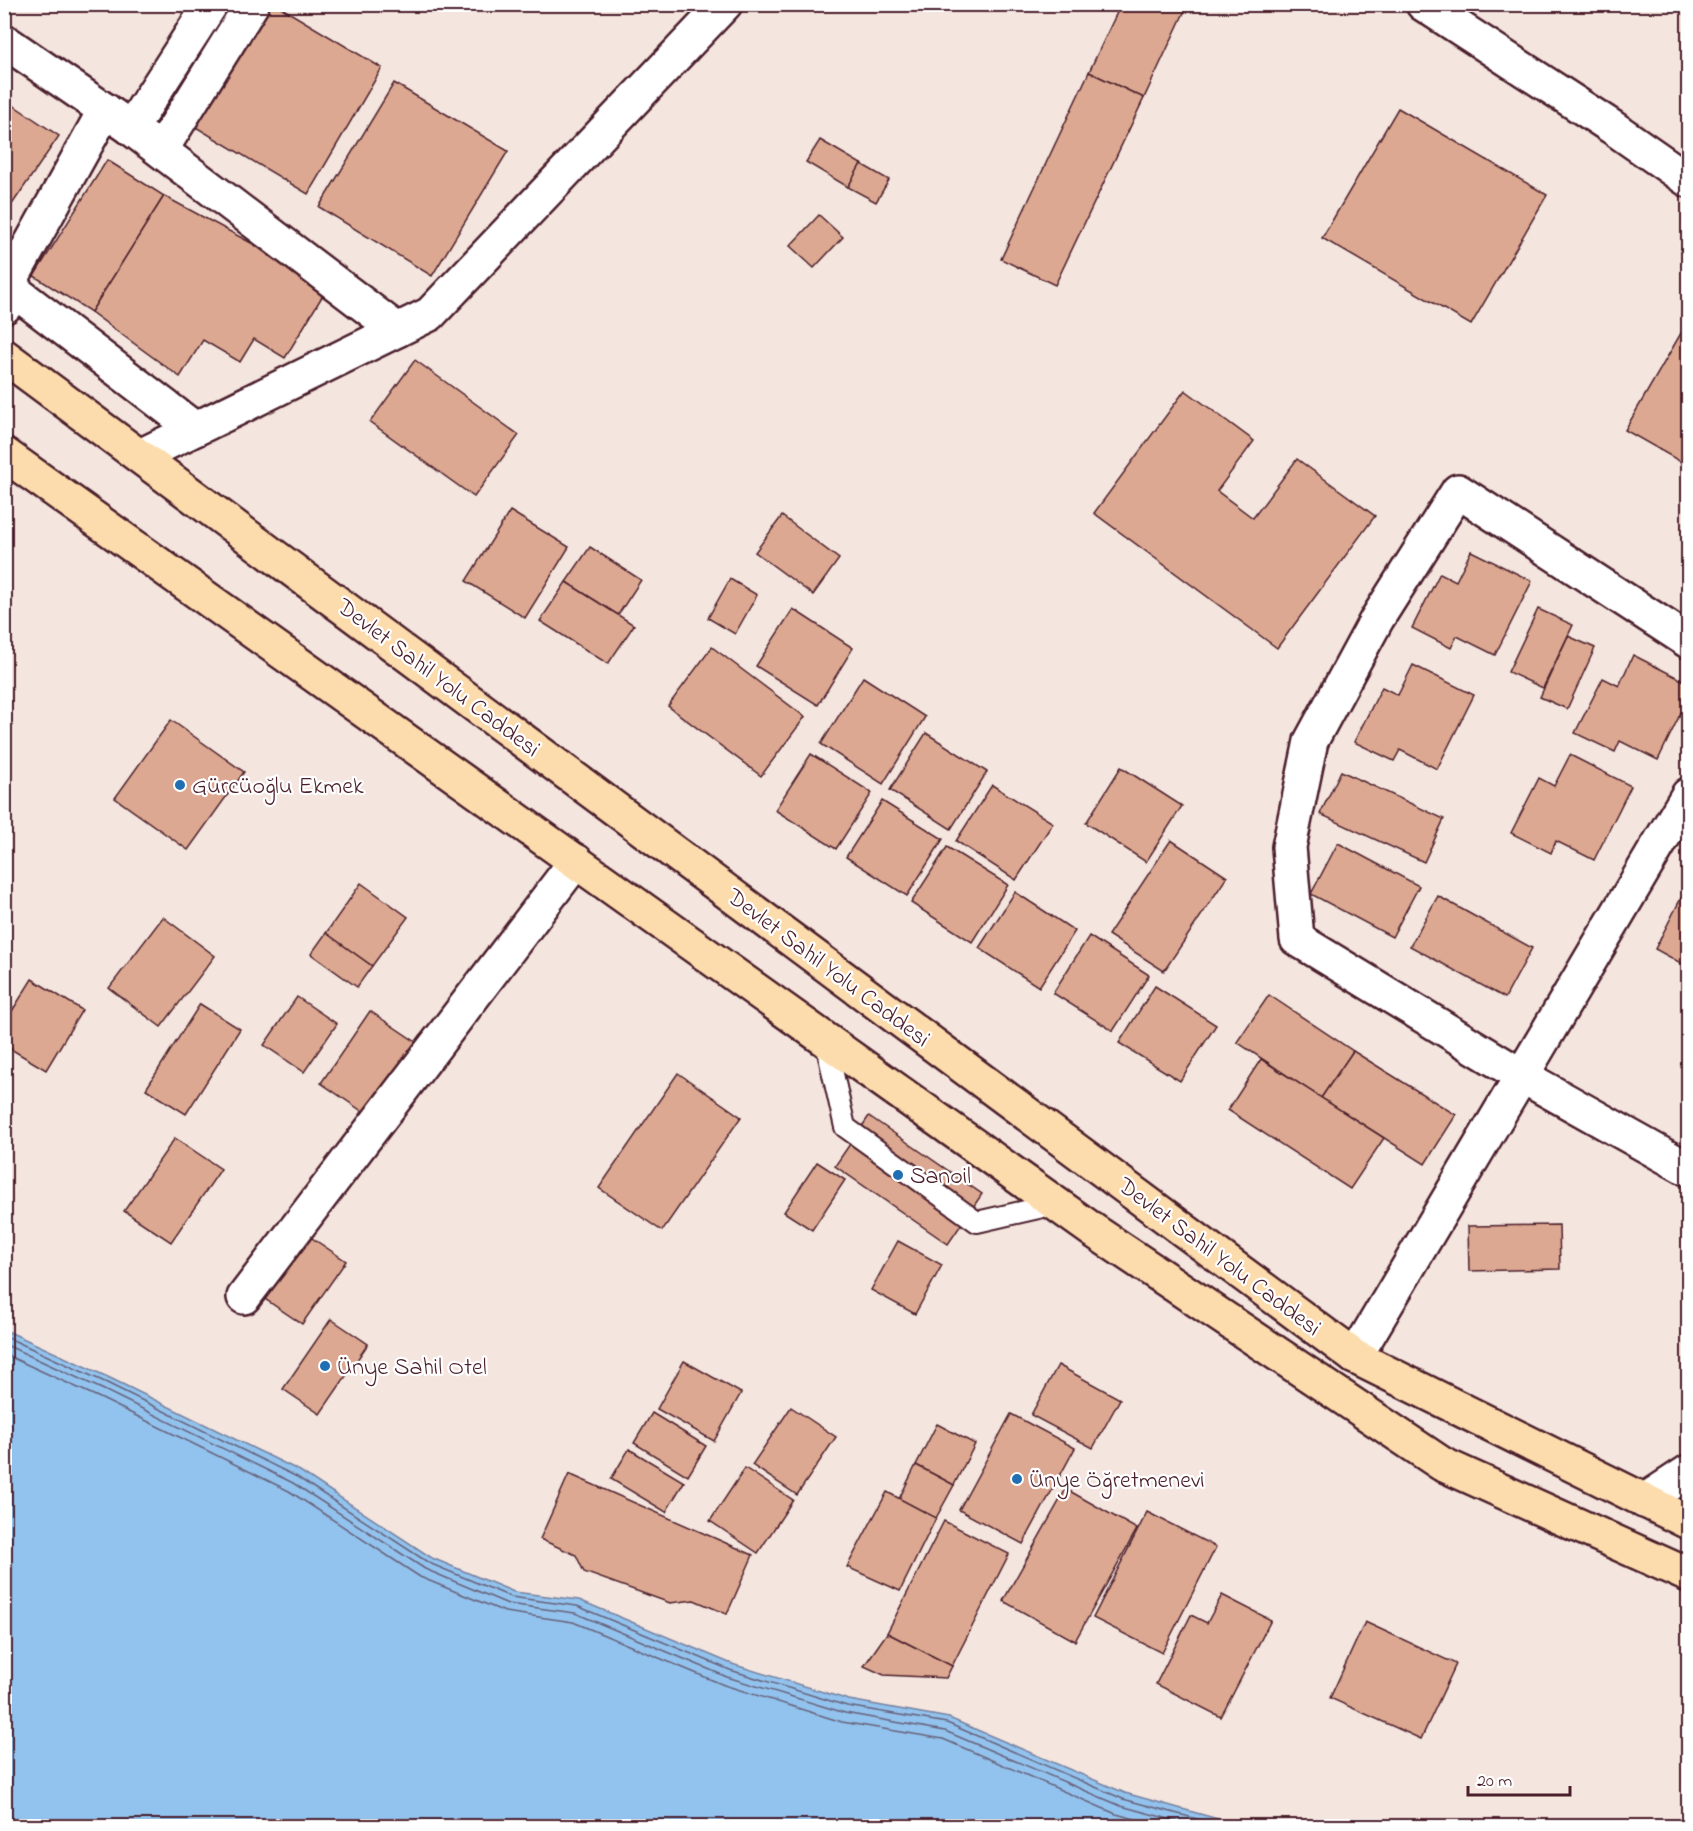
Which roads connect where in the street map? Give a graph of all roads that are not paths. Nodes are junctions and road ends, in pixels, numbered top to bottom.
1 (211, 4) edge
2 (252, 4) edge
3 (725, 4) edge
4 (1423, 4) edge
5 (4, 40) edge
6 (118, 119) junction
7 (161, 150) junction
8 (1689, 180) edge
9 (6, 292) edge
10 (397, 330) junction
11 (4, 356) edge
12 (195, 429) junction
13 (4, 454) edge
14 (140, 456) junction
15 (1689, 641) edge
16 (1689, 795) edge
17 (576, 861) junction
18 (825, 1039) junction
19 (1522, 1076) junction
20 (1689, 1169) edge
21 (1056, 1204) junction
22 (244, 1297) dead end
23 (1355, 1357) junction
24 (1689, 1472) edge
25 (1644, 1501) junction
26 (1689, 1522) edge
27 (1689, 1575) edge

1 - 6 street
2 - 7 street
3 - 10 street
4 - 8 street
5 - 6 street
6 - 7 street
6 - 9 street
7 - 10 street
9 - 12 street
10 - 12 street
11 - 14 main road, Devlet Sahil Yolu Caddesi
12 - 14 street
13 - 17 main road, Devlet Sahil Yolu Caddesi
14 - 23 main road, Devlet Sahil Yolu Caddesi
15 - 19 street
16 - 19 street
17 - 18 main road, Devlet Sahil Yolu Caddesi
17 - 22 street
18 - 21 main road, Devlet Sahil Yolu Caddesi
18 - 21 lane
19 - 20 street
19 - 23 street
21 - 27 main road, Devlet Sahil Yolu Caddesi
23 - 25 main road, Devlet Sahil Yolu Caddesi
24 - 25 street
25 - 26 main road, Devlet Sahil Yolu Caddesi

